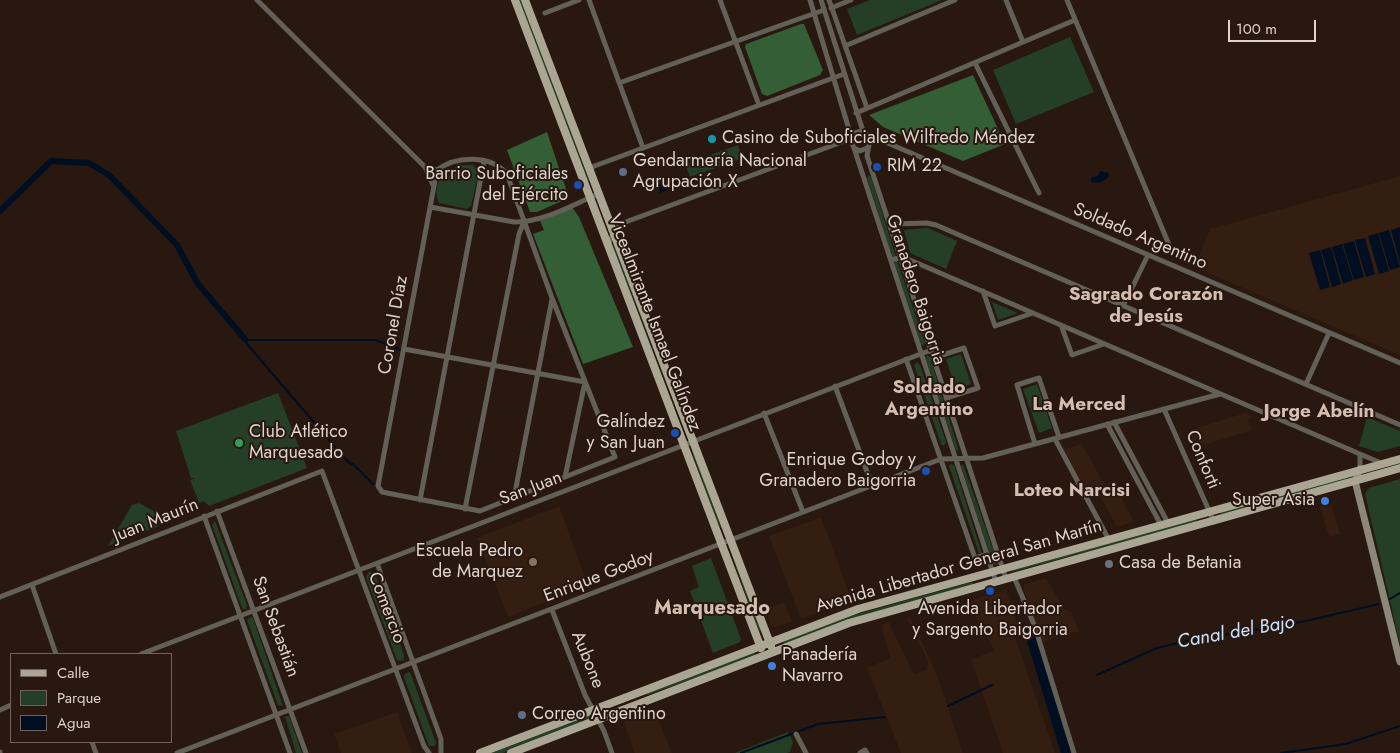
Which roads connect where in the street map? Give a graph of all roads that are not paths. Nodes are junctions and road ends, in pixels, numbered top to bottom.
1 (257, 0) edge
2 (515, 0) edge
3 (525, 0) edge
4 (579, 0) edge
5 (589, 0) edge
6 (720, 0) edge
7 (810, 0) edge
8 (821, 0) edge
9 (829, 0) edge
10 (851, 0) edge
11 (955, 0) edge
12 (1006, 0) edge
13 (1067, 0) edge
14 (832, 8) junction
15 (824, 10) junction
16 (545, 13) dead end
17 (814, 13) junction
18 (1075, 20) junction
19 (839, 30) junction
20 (831, 33) junction
21 (821, 37) junction
22 (736, 42) junction
23 (1024, 42) junction
24 (845, 46) junction
25 (975, 63) junction
26 (844, 74) junction
27 (834, 78) junction
28 (620, 84) junction
29 (759, 105) junction
30 (867, 108) junction
31 (856, 113) junction
32 (863, 131) junction
33 (868, 135) junction
34 (851, 138) junction
35 (643, 148) junction
36 (854, 148) junction
37 (867, 148) junction
38 (484, 161) junction
39 (425, 167) junction
40 (589, 168) junction
41 (437, 170) junction
42 (433, 186) junction
43 (1039, 193) dead end
44 (599, 194) junction
45 (590, 198) junction
46 (430, 206) junction
47 (474, 214) junction
48 (524, 222) junction
49 (890, 224) junction
50 (613, 232) junction
51 (608, 245) junction
52 (1172, 252) dead end
53 (1148, 255) junction
54 (900, 257) junction
55 (891, 260) junction
56 (983, 292) junction
57 (552, 298) junction
58 (1123, 306) junction
59 (1033, 313) junction
60 (1061, 325) junction
61 (1329, 333) junction
62 (1104, 344) junction
63 (404, 349) junction
64 (930, 350) junction
65 (922, 353) junction
66 (446, 357) junction
67 (933, 358) junction
68 (906, 359) junction
69 (1400, 363) edge
70 (492, 365) junction
71 (538, 374) junction
72 (585, 382) junction
73 (1306, 384) junction
74 (834, 386) junction
75 (1220, 394) junction
76 (946, 398) junction
77 (1164, 409) junction
78 (764, 413) junction
79 (1114, 422) junction
80 (1107, 424) junction
81 (1400, 425) edge
82 (1057, 438) junction
83 (693, 440) junction
84 (684, 444) junction
85 (1035, 444) junction
86 (1360, 454) junction
87 (966, 458) junction
88 (941, 459) junction
89 (956, 459) junction
90 (1400, 459) edge
91 (1382, 464) junction
92 (1400, 468) edge
93 (1360, 469) junction
94 (322, 471) joint
95 (565, 477) junction
96 (1355, 481) junction
97 (872, 486) junction
98 (514, 498) junction
99 (420, 500) junction
100 (465, 508) junction
101 (217, 511) junction
102 (803, 512) junction
103 (1209, 512) junction
104 (204, 516) junction
105 (1214, 522) junction
106 (1165, 524) junction
107 (731, 540) junction
108 (1109, 540) junction
109 (722, 544) junction
110 (987, 554) junction
111 (377, 563) junction
112 (1002, 569) junction
113 (357, 571) junction
114 (992, 571) junction
115 (1014, 577) junction
116 (1006, 579) junction
117 (996, 582) junction
118 (32, 585) junction
119 (0, 597) edge
120 (254, 610) junction
121 (552, 610) junction
122 (240, 616) junction
123 (769, 641) junction
124 (760, 645) junction
125 (773, 652) junction
126 (56, 653) edge
127 (144, 653) edge
128 (764, 656) junction
129 (413, 662) junction
130 (1400, 662) edge
131 (395, 669) junction
132 (642, 690) junction
133 (627, 696) junction
134 (646, 701) junction
135 (631, 707) junction
136 (291, 709) junction
137 (593, 709) junction
138 (276, 714) junction
139 (598, 720) junction
140 (796, 734) dead end
141 (804, 752) edge
142 (177, 753) edge
143 (290, 753) edge
144 (306, 753) edge
145 (428, 753) edge
146 (440, 753) edge
147 (480, 753) edge
148 (511, 753) edge
149 (612, 753) edge
150 (860, 753) edge
151 (867, 753) edge
152 (1074, 753) edge

1 - 39 street
2 - 45 main road, Vicealmirante Ismael Galíndez
3 - 40 main road, Vicealmirante Ismael Galíndez
4 - 16 street
5 - 28 street
6 - 22 street
7 - 17 street, Granadero Baigorria
8 - 15 street
9 - 14 street
10 - 14 street
11 - 24 street
12 - 23 street
13 - 18 street
14 - 19 street
15 - 17 street
15 - 20 street
17 - 21 street, Granadero Baigorria
17 - 22 street
18 - 23 street
18 - 52 street
19 - 20 street
19 - 24 street
20 - 21 street
20 - 26 street
21 - 27 street, Granadero Baigorria
22 - 28 street
22 - 29 street
23 - 25 street
24 - 30 street
25 - 30 street
25 - 43 street
26 - 27 street
26 - 31 street
27 - 29 street
27 - 34 street, Granadero Baigorria
28 - 35 street
29 - 35 street
30 - 31 street
31 - 32 street
32 - 33 street
32 - 34 street
33 - 37 street, Granadero Baigorria
33 - 53 street, Soldado Argentino
34 - 36 street, Granadero Baigorria
34 - 50 street
35 - 40 street
36 - 37 street
36 - 55 street, Granadero Baigorria
37 - 49 street, Granadero Baigorria
38 - 41 street
38 - 47 street
38 - 48 street
39 - 41 street
39 - 42 street
40 - 44 main road, Vicealmirante Ismael Galíndez
41 - 42 street, Coronel Díaz
42 - 46 street, Coronel Díaz
44 - 45 street
44 - 50 main road, Vicealmirante Ismael Galíndez
45 - 48 street
45 - 51 main road, Vicealmirante Ismael Galíndez
46 - 47 street
46 - 63 street, Coronel Díaz
47 - 48 street
47 - 66 street
48 - 57 street
48 - 70 street
49 - 54 street, Granadero Baigorria
49 - 58 street
50 - 51 street
50 - 83 main road, Vicealmirante Ismael Galíndez
51 - 84 main road, Vicealmirante Ismael Galíndez
53 - 58 street
53 - 61 street, Soldado Argentino
54 - 55 street
54 - 56 street
54 - 64 street, Granadero Baigorria
55 - 65 street, Granadero Baigorria
56 - 59 street
56 - 59 street
57 - 71 street
57 - 72 street
58 - 73 street
59 - 60 street
60 - 62 street
60 - 62 street
61 - 69 street, Soldado Argentino
61 - 73 street
62 - 75 street
63 - 66 street
63 - 99 street, Coronel Díaz
64 - 65 street, San Juan
64 - 67 street, Granadero Baigorria
65 - 68 street, San Juan
65 - 89 street, Granadero Baigorria
66 - 70 street
66 - 99 street
67 - 76 street, Granadero Baigorria
67 - 76 street, Granadero Baigorria
68 - 74 street, San Juan
68 - 88 street, Granadero Baigorria
70 - 71 street
70 - 100 street
71 - 72 street
71 - 98 street
72 - 95 street
72 - 95 street
73 - 81 street
74 - 78 street, San Juan
74 - 97 street
75 - 77 street, Enrique Godoy
75 - 86 street
76 - 87 street, Granadero Baigorria
77 - 79 street, Enrique Godoy
77 - 103 street, Conforti
78 - 83 street, San Juan
78 - 102 street
79 - 80 street, Enrique Godoy
79 - 106 street
80 - 82 street, Enrique Godoy
80 - 106 street
82 - 85 street, Enrique Godoy
82 - 85 street
82 - 108 street
83 - 84 street, San Juan
83 - 107 main road, Vicealmirante Ismael Galíndez
84 - 109 main road, Vicealmirante Ismael Galíndez
84 - 111 street, San Juan
85 - 87 street, Enrique Godoy
86 - 91 street
86 - 93 street
87 - 89 street, Enrique Godoy
87 - 112 street, Granadero Baigorria
88 - 89 street, Enrique Godoy
88 - 97 street, Enrique Godoy
88 - 110 street, Granadero Baigorria
89 - 110 street, Granadero Baigorria
90 - 91 main road, Avenida Libertador General San Martín
91 - 93 main road, Avenida Libertador General San Martín
92 - 96 main road, Avenida Libertador General San Martín
93 - 96 main road
93 - 103 main road, Avenida Libertador General San Martín
94 - 101 street, Juan Maurín
94 - 113 street, Comercio
95 - 98 street
96 - 105 main road, Avenida Libertador General San Martín
96 - 130 main road
97 - 102 street, Enrique Godoy
98 - 100 street
99 - 100 street
101 - 104 street, Juan Maurín
101 - 120 street, San Sebastián
102 - 107 street, Enrique Godoy
103 - 105 street, Conforti
103 - 106 main road, Avenida Libertador General San Martín
104 - 118 street, Juan Maurín
104 - 122 street, San Sebastián
105 - 115 main road, Avenida Libertador General San Martín
106 - 108 main road, Avenida Libertador General San Martín
107 - 109 street, Enrique Godoy
107 - 123 main road, Vicealmirante Ismael Galíndez
108 - 112 main road, Avenida Libertador General San Martín
109 - 121 street, Enrique Godoy
109 - 124 main road, Vicealmirante Ismael Galíndez
110 - 114 street, Granadero Baigorria
111 - 113 street, San Juan
111 - 129 street, Comercio
112 - 114 main road, Avenida Libertador General San Martín
112 - 116 street, Granadero Baigorria
113 - 120 street, San Juan
113 - 131 street, Comercio
114 - 117 street, Granadero Baigorria
114 - 123 main road, Avenida Libertador General San Martín
115 - 116 main road, Avenida Libertador General San Martín
115 - 152 street
116 - 117 main road, Avenida Libertador General San Martín
117 - 125 main road, Avenida Libertador General San Martín
118 - 119 street, Juan Maurín
118 - 126 street
120 - 122 street, San Juan
120 - 136 street, San Sebastián
121 - 129 street, Enrique Godoy
121 - 137 street, Aubone
122 - 127 street, San Juan
122 - 138 street, San Sebastián
123 - 124 main road, Avenida Libertador General San Martín
123 - 125 main road, Vicealmirante Ismael Galíndez
124 - 128 main road, Vicealmirante Ismael Galíndez
124 - 132 main road, Avenida Libertador General San Martín
125 - 128 main road, Avenida Libertador General San Martín
128 - 134 main road, Avenida Libertador General San Martín
129 - 131 street, Enrique Godoy
129 - 146 street, Comercio
131 - 136 street, Enrique Godoy
131 - 145 street, Comercio
132 - 133 main road, Avenida Libertador General San Martín
132 - 134 main road
133 - 135 main road
133 - 137 main road, Avenida Libertador General San Martín
134 - 135 main road, Avenida Libertador General San Martín
135 - 139 main road, Avenida Libertador General San Martín
136 - 138 street, Enrique Godoy
136 - 144 street, San Sebastián
137 - 139 street, Aubone
137 - 147 main road, Avenida Libertador General San Martín
138 - 142 street, Enrique Godoy
138 - 143 street, San Sebastián
139 - 148 main road, Avenida Libertador General San Martín
139 - 149 street, Aubone
140 - 141 street
150 - 151 street

